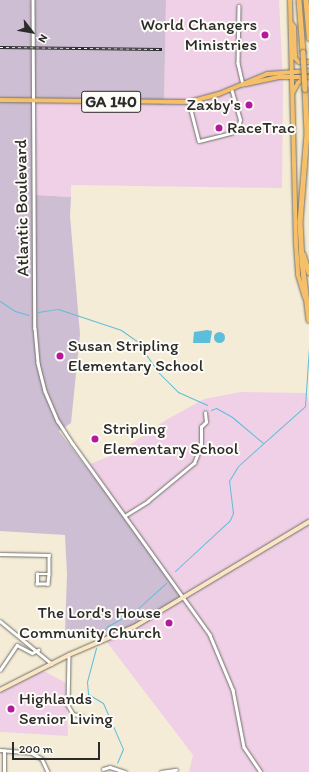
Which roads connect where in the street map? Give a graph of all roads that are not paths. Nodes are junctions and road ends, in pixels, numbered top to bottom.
1 (33, 0) edge
2 (290, 0) edge
3 (299, 0) edge
4 (306, 0) edge
5 (239, 6) dead end
6 (291, 23) junction
7 (309, 38) edge
8 (292, 60) junction
9 (309, 62) edge
10 (283, 71) junction
11 (291, 73) junction
12 (307, 75) edge
13 (256, 83) junction
14 (244, 84) junction
15 (231, 89) junction
16 (292, 94) junction
17 (0, 100) edge
18 (32, 101) junction
19 (189, 102) junction
20 (302, 249) junction
21 (309, 272) edge
22 (306, 303) junction
23 (309, 320) edge
24 (205, 413) dead end
25 (126, 515) junction
26 (309, 522) edge
27 (0, 554) edge
28 (49, 574) junction
29 (185, 597) junction
30 (0, 621) edge
31 (38, 650) junction
32 (69, 655) junction
33 (52, 664) junction
34 (0, 670) edge
35 (0, 690) edge
36 (82, 716) dead end
37 (0, 750) edge
38 (4, 750) junction
39 (103, 769) dead end
40 (176, 770) dead end
41 (4, 772) edge
42 (48, 772) edge
43 (125, 772) edge
44 (160, 772) edge
45 (261, 772) edge

1 - 18 street, Atlantic Boulevard
2 - 6 main road
3 - 20 highway, bridge
4 - 7 highway
5 - 14 street
6 - 8 main road
6 - 9 main road
8 - 10 main road
8 - 11 main road
8 - 12 main road
10 - 11 main road, GA 140
10 - 14 main road, GA 140
11 - 12 main road, GA 140
11 - 13 main road, GA 140
11 - 16 main road
12 - 16 main road
13 - 14 main road, GA 140
13 - 16 main road
14 - 15 main road, GA 140
15 - 19 main road, GA 140
15 - 19 street
16 - 22 main road
17 - 18 main road, GA 140
18 - 19 main road, GA 140
18 - 25 street, Atlantic Boulevard
20 - 21 highway
20 - 22 highway
22 - 23 highway
24 - 25 street
25 - 29 street, Atlantic Boulevard
26 - 29 street
27 - 28 street
28 - 28 street
29 - 32 street
29 - 45 street, Atlantic Boulevard
30 - 31 street
31 - 33 street
31 - 34 street
32 - 33 street
32 - 36 street
33 - 35 street
37 - 38 street
38 - 41 street
38 - 42 street
39 - 43 street
40 - 44 street

